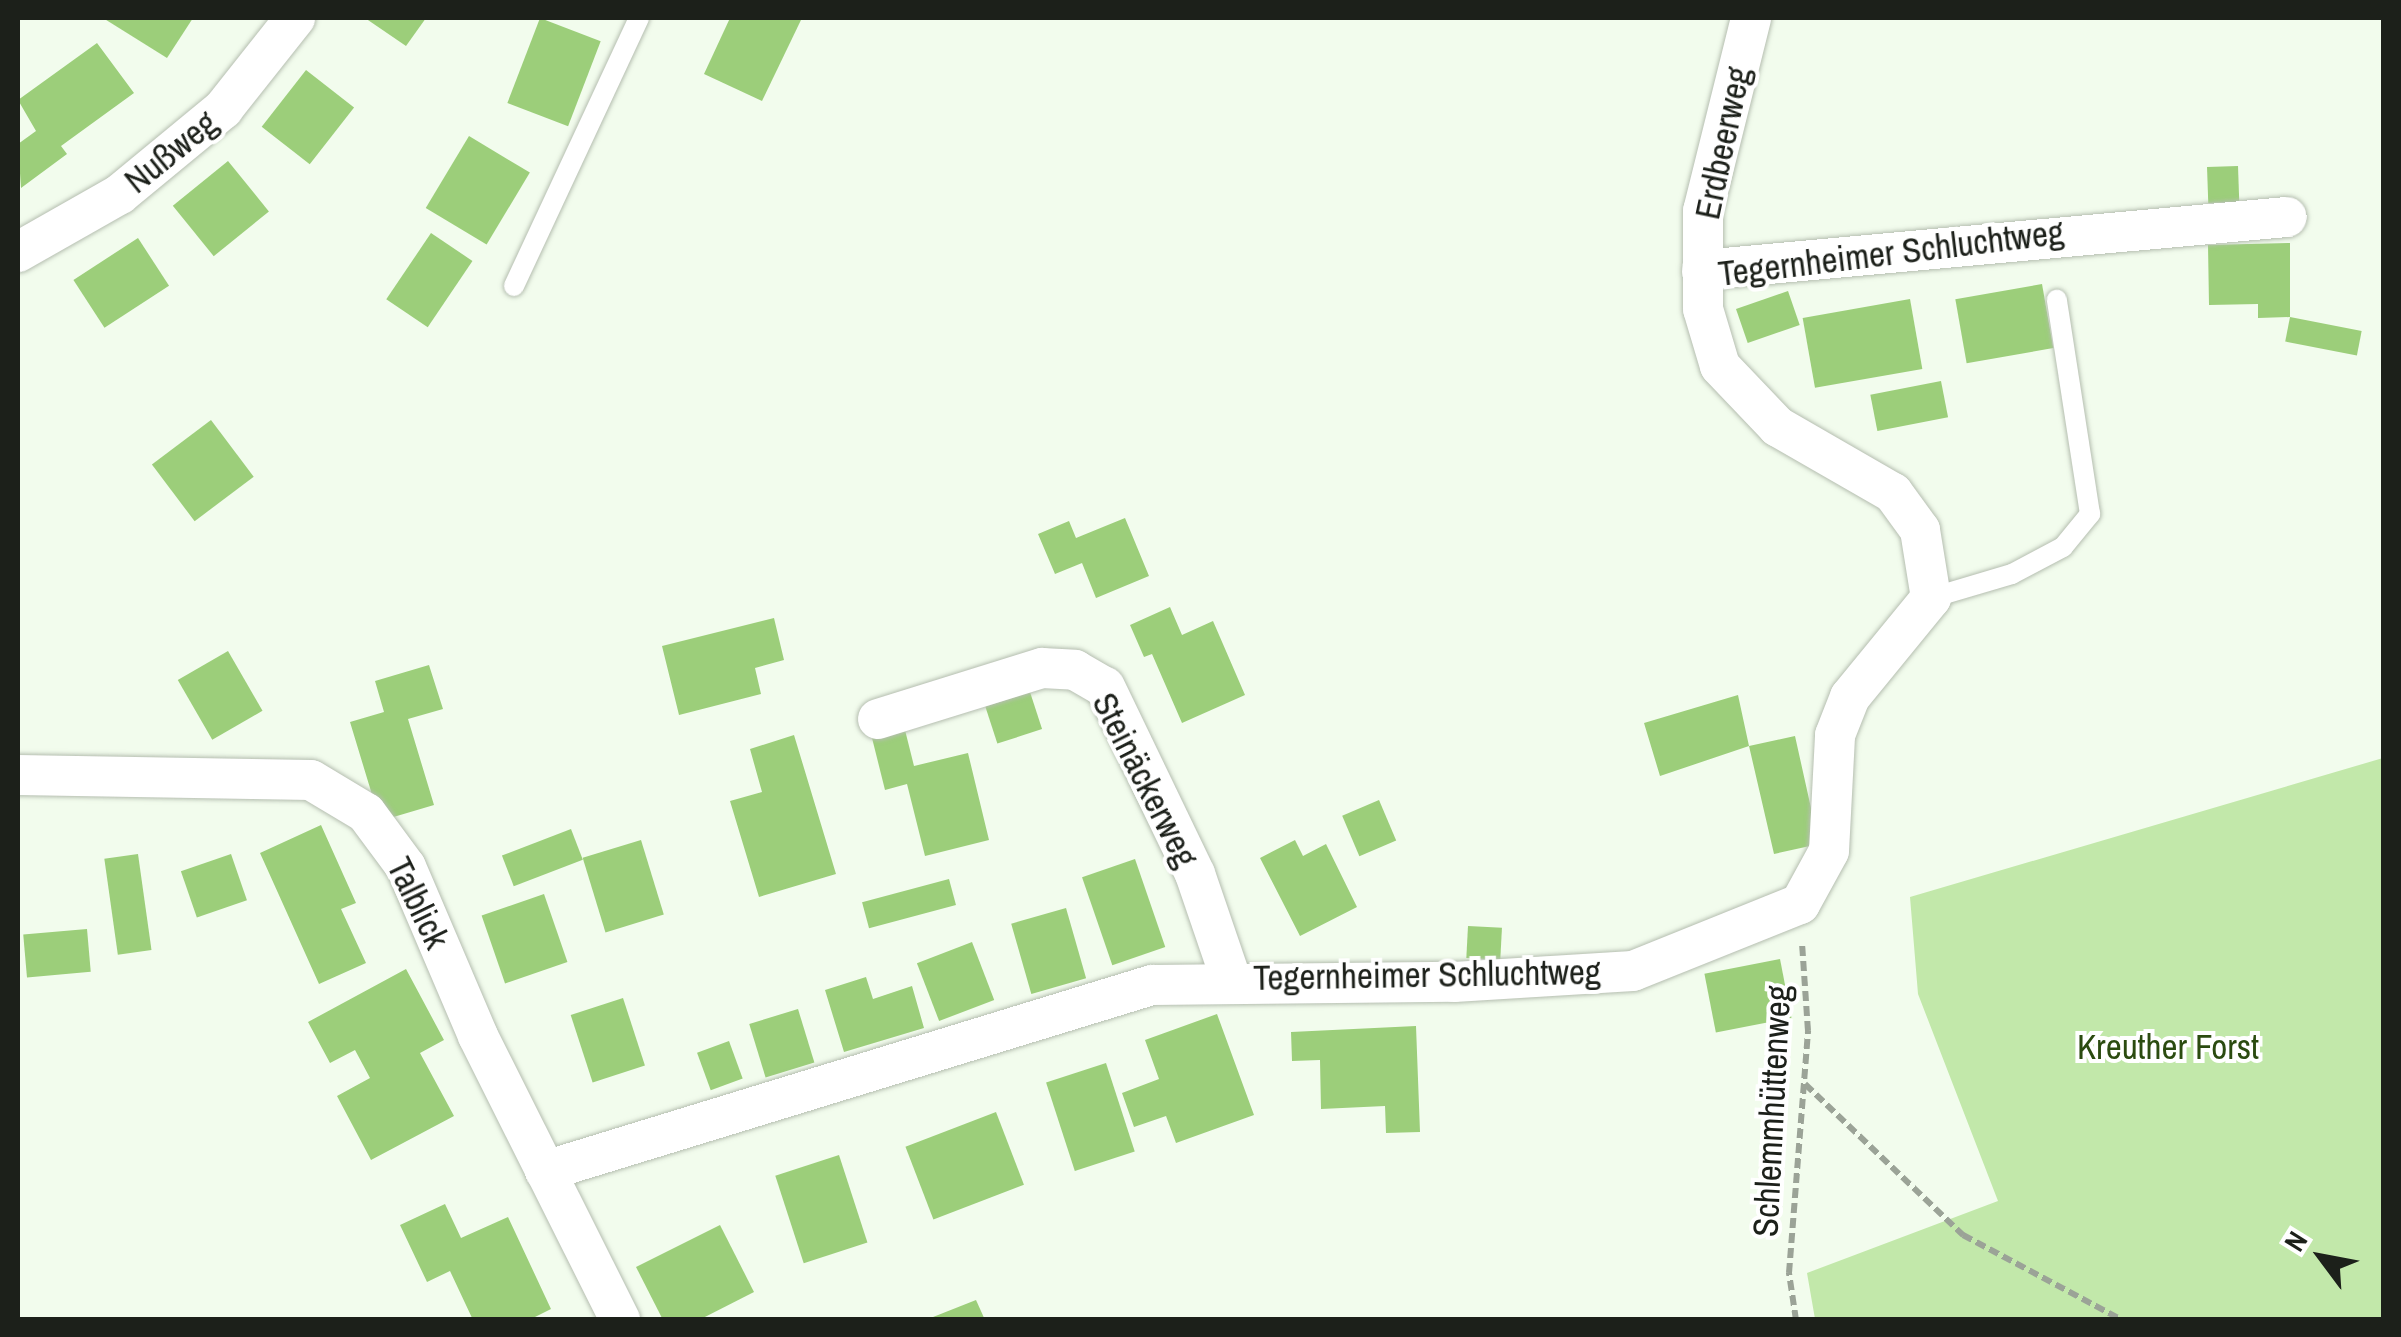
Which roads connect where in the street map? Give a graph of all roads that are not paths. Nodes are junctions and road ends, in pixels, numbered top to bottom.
1 (295, 18) edge
2 (639, 18) edge
3 (1751, 18) edge
4 (2288, 217) dead end
5 (18, 252) edge
6 (1702, 270) junction
7 (514, 286) dead end
8 (2057, 300) dead end
9 (1931, 598) junction
10 (878, 719) dead end
11 (18, 774) edge
12 (1231, 978) junction
13 (545, 1171) junction
14 (620, 1320) edge

1 - 5 street, Nußweg
2 - 7 lane
3 - 6 street, Erdbeerweg
4 - 6 street, Tegernheimer Schluchtweg
6 - 9 street, Tegernheimer Schluchtweg
8 - 9 lane
9 - 12 street, Tegernheimer Schluchtweg
10 - 12 street, Steinäckerweg
11 - 13 street, Talblick
12 - 13 street, Tegernheimer Schluchtweg
13 - 14 street, Talblick

